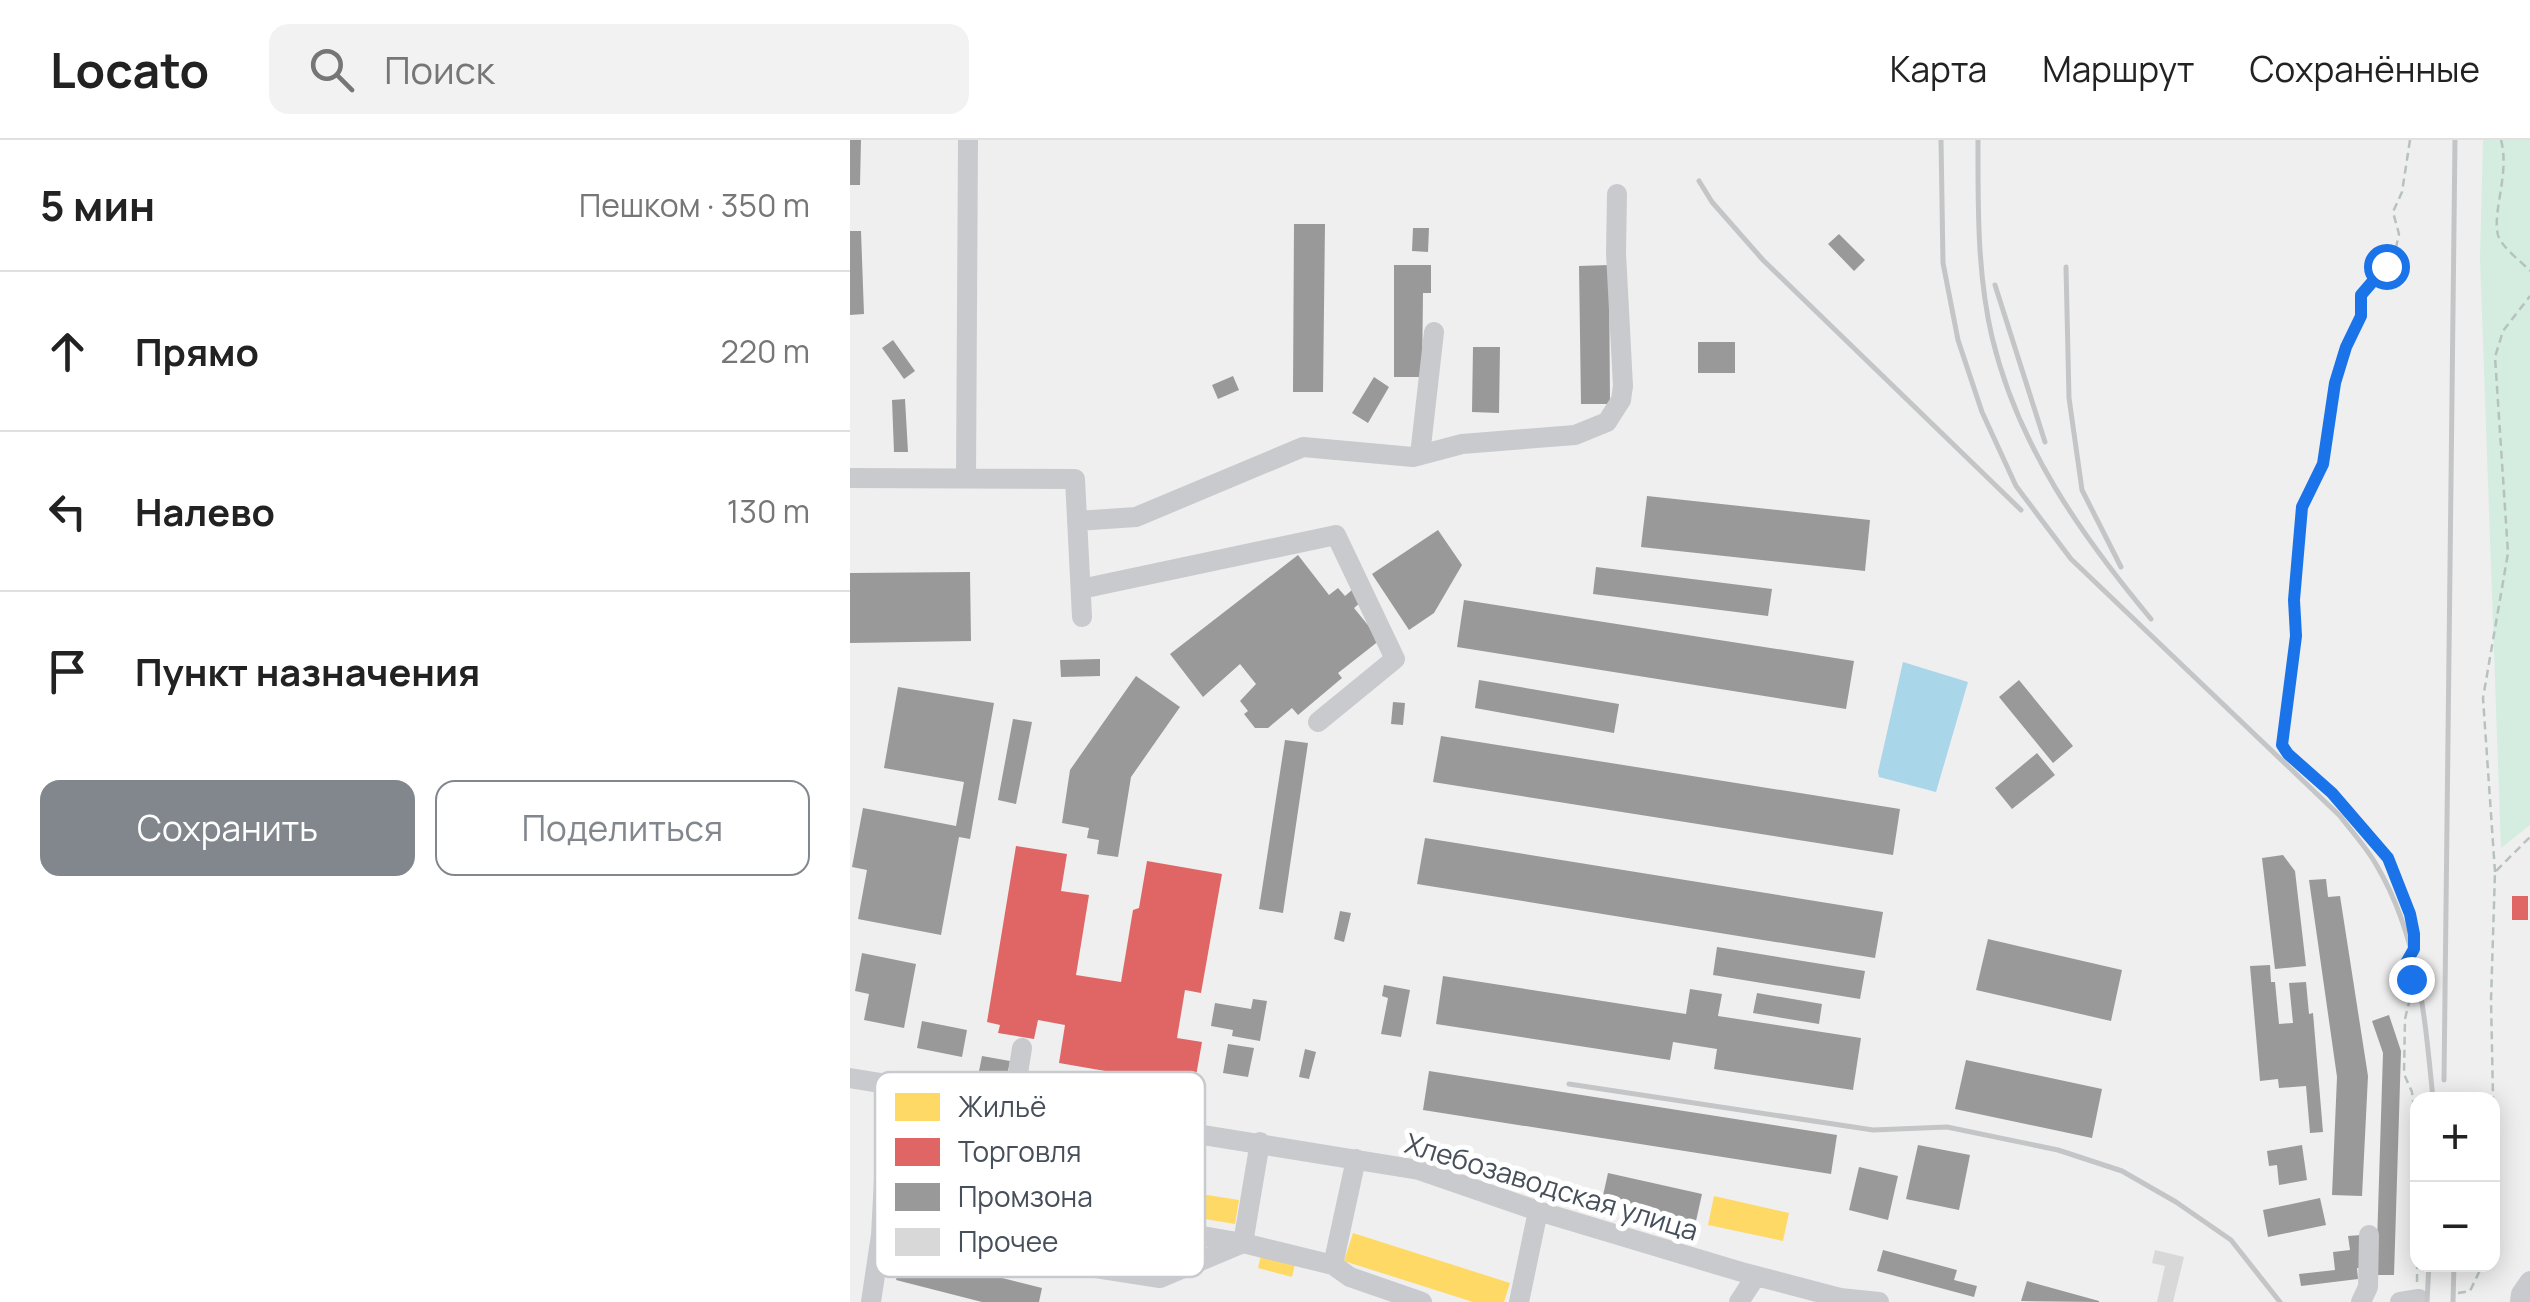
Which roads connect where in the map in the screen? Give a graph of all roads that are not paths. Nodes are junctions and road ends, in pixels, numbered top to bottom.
1 (968, 140) edge
2 (1617, 194) dead end
3 (1434, 332) dead end
4 (1420, 456) junction
5 (850, 478) edge
6 (966, 478) junction
7 (1077, 521) junction
8 (1081, 589) junction
9 (1082, 617) dead end
10 (1318, 722) dead end
11 (1022, 1048) dead end
12 (1018, 1072) edge
13 (850, 1078) edge
14 (875, 1083) edge
15 (1205, 1134) edge
16 (1260, 1142) junction
17 (1356, 1159) junction
18 (1538, 1211) junction
19 (2368, 1235) dead end
20 (1205, 1236) edge
21 (1244, 1243) junction
22 (1205, 1259) edge
23 (1333, 1265) junction
24 (875, 1272) edge
25 (1756, 1276) junction
26 (2530, 1281) edge
27 (1840, 1300) edge
28 (871, 1302) edge
29 (1422, 1302) edge
30 (1519, 1302) edge
31 (1738, 1302) edge
32 (1880, 1302) edge
33 (2361, 1302) edge
34 (2520, 1302) edge

1 - 6 street
2 - 4 street
3 - 4 street
4 - 7 street
5 - 6 street
6 - 7 street
7 - 8 street
8 - 9 street
8 - 10 street
11 - 12 street
13 - 14 street, Хлебозаводская улица
15 - 16 street, Хлебозаводская улица
16 - 17 street, Хлебозаводская улица
16 - 21 street
17 - 18 street, Хлебозаводская улица
17 - 23 street
18 - 25 street, Хлебозаводская улица
18 - 30 street
19 - 33 street
20 - 21 street
21 - 22 street
21 - 23 street
23 - 29 street
24 - 28 street
25 - 27 street, Хлебозаводская улица
25 - 31 street
26 - 34 street
27 - 32 street, Хлебозаводская улица

